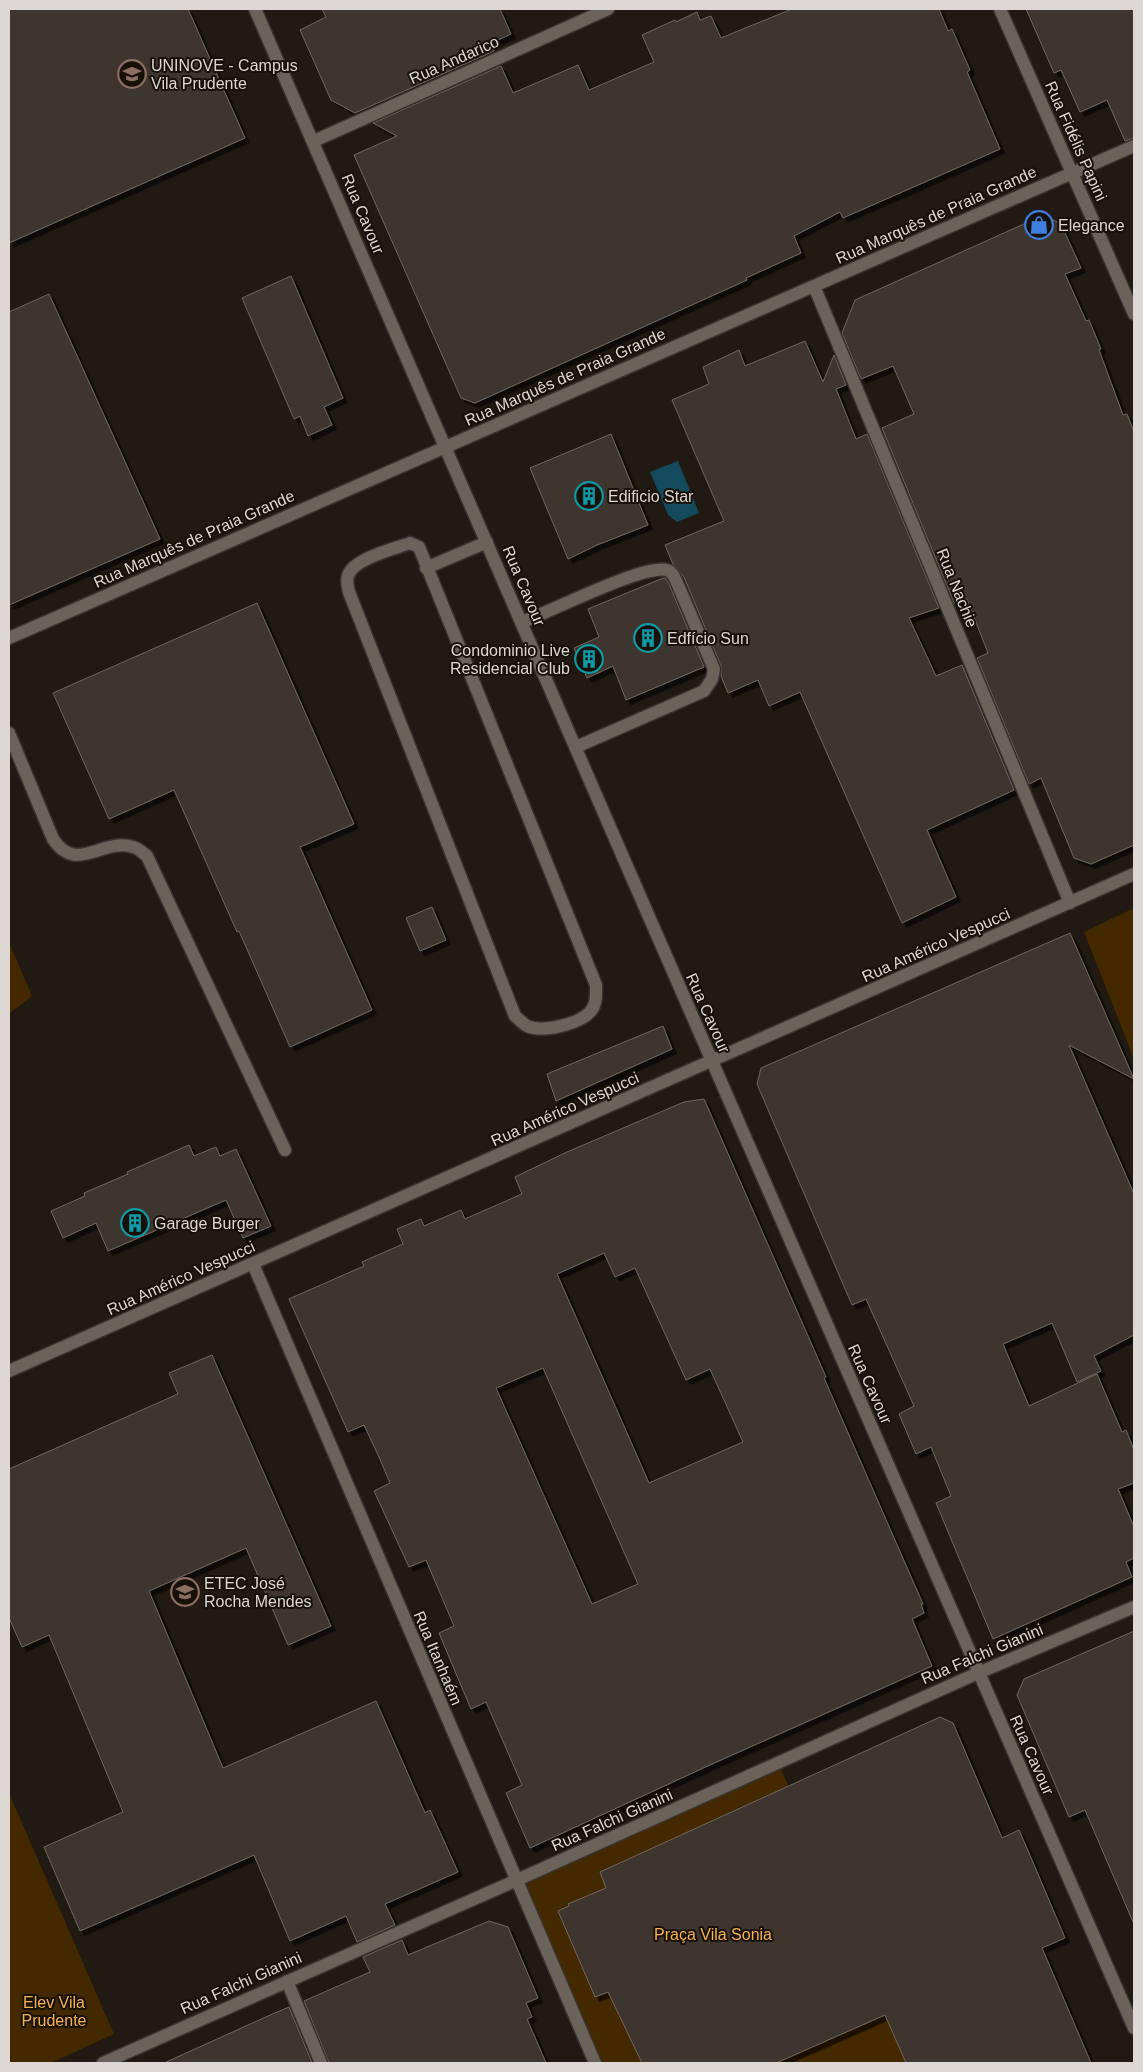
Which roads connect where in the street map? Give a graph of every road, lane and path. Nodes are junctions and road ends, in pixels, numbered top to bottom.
1 (255, 9) edge
2 (608, 9) edge
3 (1000, 9) edge
4 (314, 141) junction
5 (1134, 146) edge
6 (1072, 172) junction
7 (814, 286) junction
8 (1134, 314) edge
9 (446, 447) junction
10 (487, 542) junction
11 (426, 568) junction
12 (522, 622) junction
13 (9, 638) edge
14 (9, 733) edge
15 (576, 747) junction
16 (1134, 874) edge
17 (1070, 903) junction
18 (712, 1062) junction
19 (285, 1150) dead end
20 (253, 1264) junction
21 (9, 1371) edge
22 (1134, 1607) edge
23 (978, 1673) junction
24 (517, 1880) junction
25 (286, 1980) junction
26 (1134, 2028) edge
27 (103, 2063) edge
28 (321, 2063) edge
29 (595, 2063) edge

1 - 4 street, Rua Cavour
2 - 4 street, Rua Andarico
3 - 6 street, Rua Fidélis Papini
4 - 9 street, Rua Cavour
5 - 6 street, Rua Marquês de Praia Grande
6 - 7 street, Rua Marquês de Praia Grande
6 - 8 street, Rua Fidélis Papini
7 - 9 street, Rua Marquês de Praia Grande
7 - 17 street, Rua Nachie
9 - 10 street, Rua Cavour
9 - 13 street, Rua Marquês de Praia Grande
10 - 11 street
10 - 12 street, Rua Cavour
11 - 11 street
12 - 15 street, Rua Cavour
12 - 15 street
14 - 19 street
15 - 18 street, Rua Cavour
16 - 17 street, Rua Américo Vespucci
17 - 18 street, Rua Américo Vespucci
18 - 20 street, Rua Américo Vespucci
18 - 23 street, Rua Cavour
20 - 21 street, Rua Américo Vespucci
20 - 24 street, Rua Itanhaém
22 - 23 street, Rua Falchi Gianini
23 - 24 street, Rua Falchi Gianini
23 - 26 street, Rua Cavour
24 - 25 street, Rua Falchi Gianini
24 - 29 street, Rua Itanhaém
25 - 27 street, Rua Falchi Gianini
25 - 28 street

